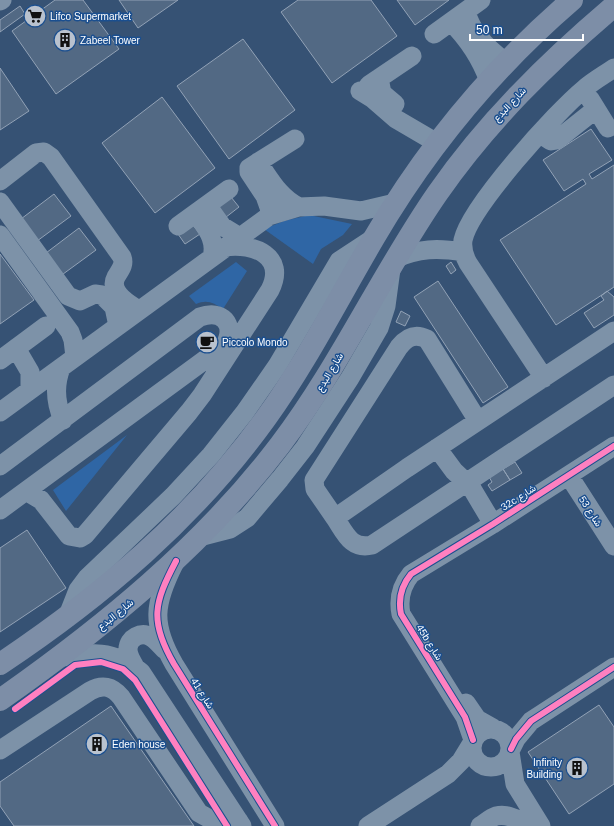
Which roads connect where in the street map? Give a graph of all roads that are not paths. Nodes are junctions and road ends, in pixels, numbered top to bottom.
1 (481, 0) edge
2 (572, 0) edge
3 (614, 6) edge
4 (458, 16) junction
5 (434, 34) dead end
6 (412, 56) dead end
7 (506, 62) junction
8 (614, 68) edge
9 (379, 78) junction
10 (488, 81) junction
11 (584, 89) junction
12 (596, 109) junction
13 (608, 128) dead end
14 (540, 134) junction
15 (441, 138) junction
16 (295, 139) dead end
17 (258, 162) junction
18 (0, 181) edge
19 (229, 189) dead end
20 (0, 202) edge
21 (396, 203) junction
22 (299, 207) junction
23 (201, 209) junction
24 (269, 216) junction
25 (178, 226) dead end
26 (0, 235) edge
27 (226, 247) junction
28 (463, 252) junction
29 (393, 262) junction
30 (139, 310) junction
31 (46, 326) dead end
32 (118, 326) junction
33 (614, 331) edge
34 (232, 342) junction
35 (21, 344) junction
36 (0, 360) edge
37 (63, 366) junction
38 (544, 378) junction
39 (614, 385) edge
40 (30, 390) junction
41 (0, 412) edge
42 (63, 420) junction
43 (478, 421) junction
44 (614, 446) edge
45 (437, 448) junction
46 (0, 466) edge
47 (569, 476) junction
48 (459, 480) junction
49 (26, 490) junction
50 (0, 510) edge
51 (335, 518) junction
52 (488, 528) junction
53 (614, 546) edge
54 (176, 560) junction
55 (432, 562) junction
56 (167, 652) junction
57 (58, 658) junction
58 (0, 664) edge
59 (135, 667) junction
60 (614, 667) edge
61 (0, 700) edge
62 (531, 721) junction
63 (495, 729) junction
64 (472, 742) junction
65 (0, 750) edge
66 (510, 751) junction
67 (487, 766) junction
68 (448, 774) junction
69 (519, 793) junction
70 (538, 822) edge
71 (240, 823) edge
72 (275, 826) edge
73 (368, 826) edge
74 (480, 826) edge

1 - 4 street
2 - 7 main road
3 - 29 main road, شارع البدع
4 - 5 street
4 - 7 street
4 - 10 street
6 - 9 street
7 - 10 main road
8 - 11 street
9 - 15 street
9 - 15 street
10 - 15 main road
11 - 12 street
11 - 14 street
12 - 13 street
12 - 14 street
14 - 28 street
15 - 21 main road
16 - 17 street
17 - 22 street
17 - 24 street
18 - 30 street
19 - 23 street
20 - 32 street
21 - 22 street
21 - 58 main road
22 - 24 street
23 - 25 street
23 - 27 street
23 - 27 street
24 - 27 street
26 - 37 street
27 - 30 street
27 - 34 street
28 - 29 street
28 - 38 street
29 - 54 main road, شارع البدع
30 - 32 street
31 - 35 street
32 - 37 street
33 - 38 street
34 - 42 street
34 - 49 street
34 - 49 street
35 - 36 street
35 - 37 street
35 - 40 street
37 - 40 street
37 - 42 street
38 - 43 street
39 - 48 street
40 - 41 street
42 - 46 street
43 - 45 street
43 - 51 street
44 - 47 street, 32c شارع
45 - 48 street
45 - 51 street
47 - 52 street, 32c شارع
47 - 53 street, شارع 53
48 - 51 street
48 - 52 street
49 - 50 street
52 - 55 street, 32c شارع
54 - 56 street, شارع 41
54 - 57 main road, شارع البدع
55 - 63 street, 45b شارع
55 - 64 street, 45b شارع
56 - 59 street
56 - 72 street, شارع 41
57 - 59 street
57 - 61 main road, شارع البدع
59 - 71 street
60 - 62 street
62 - 63 street
62 - 66 street
63 - 64 street
63 - 66 street
64 - 67 street
64 - 68 street
65 - 71 street
66 - 67 street
66 - 69 street
67 - 68 street
67 - 69 street
68 - 73 street
69 - 70 street
70 - 74 street

